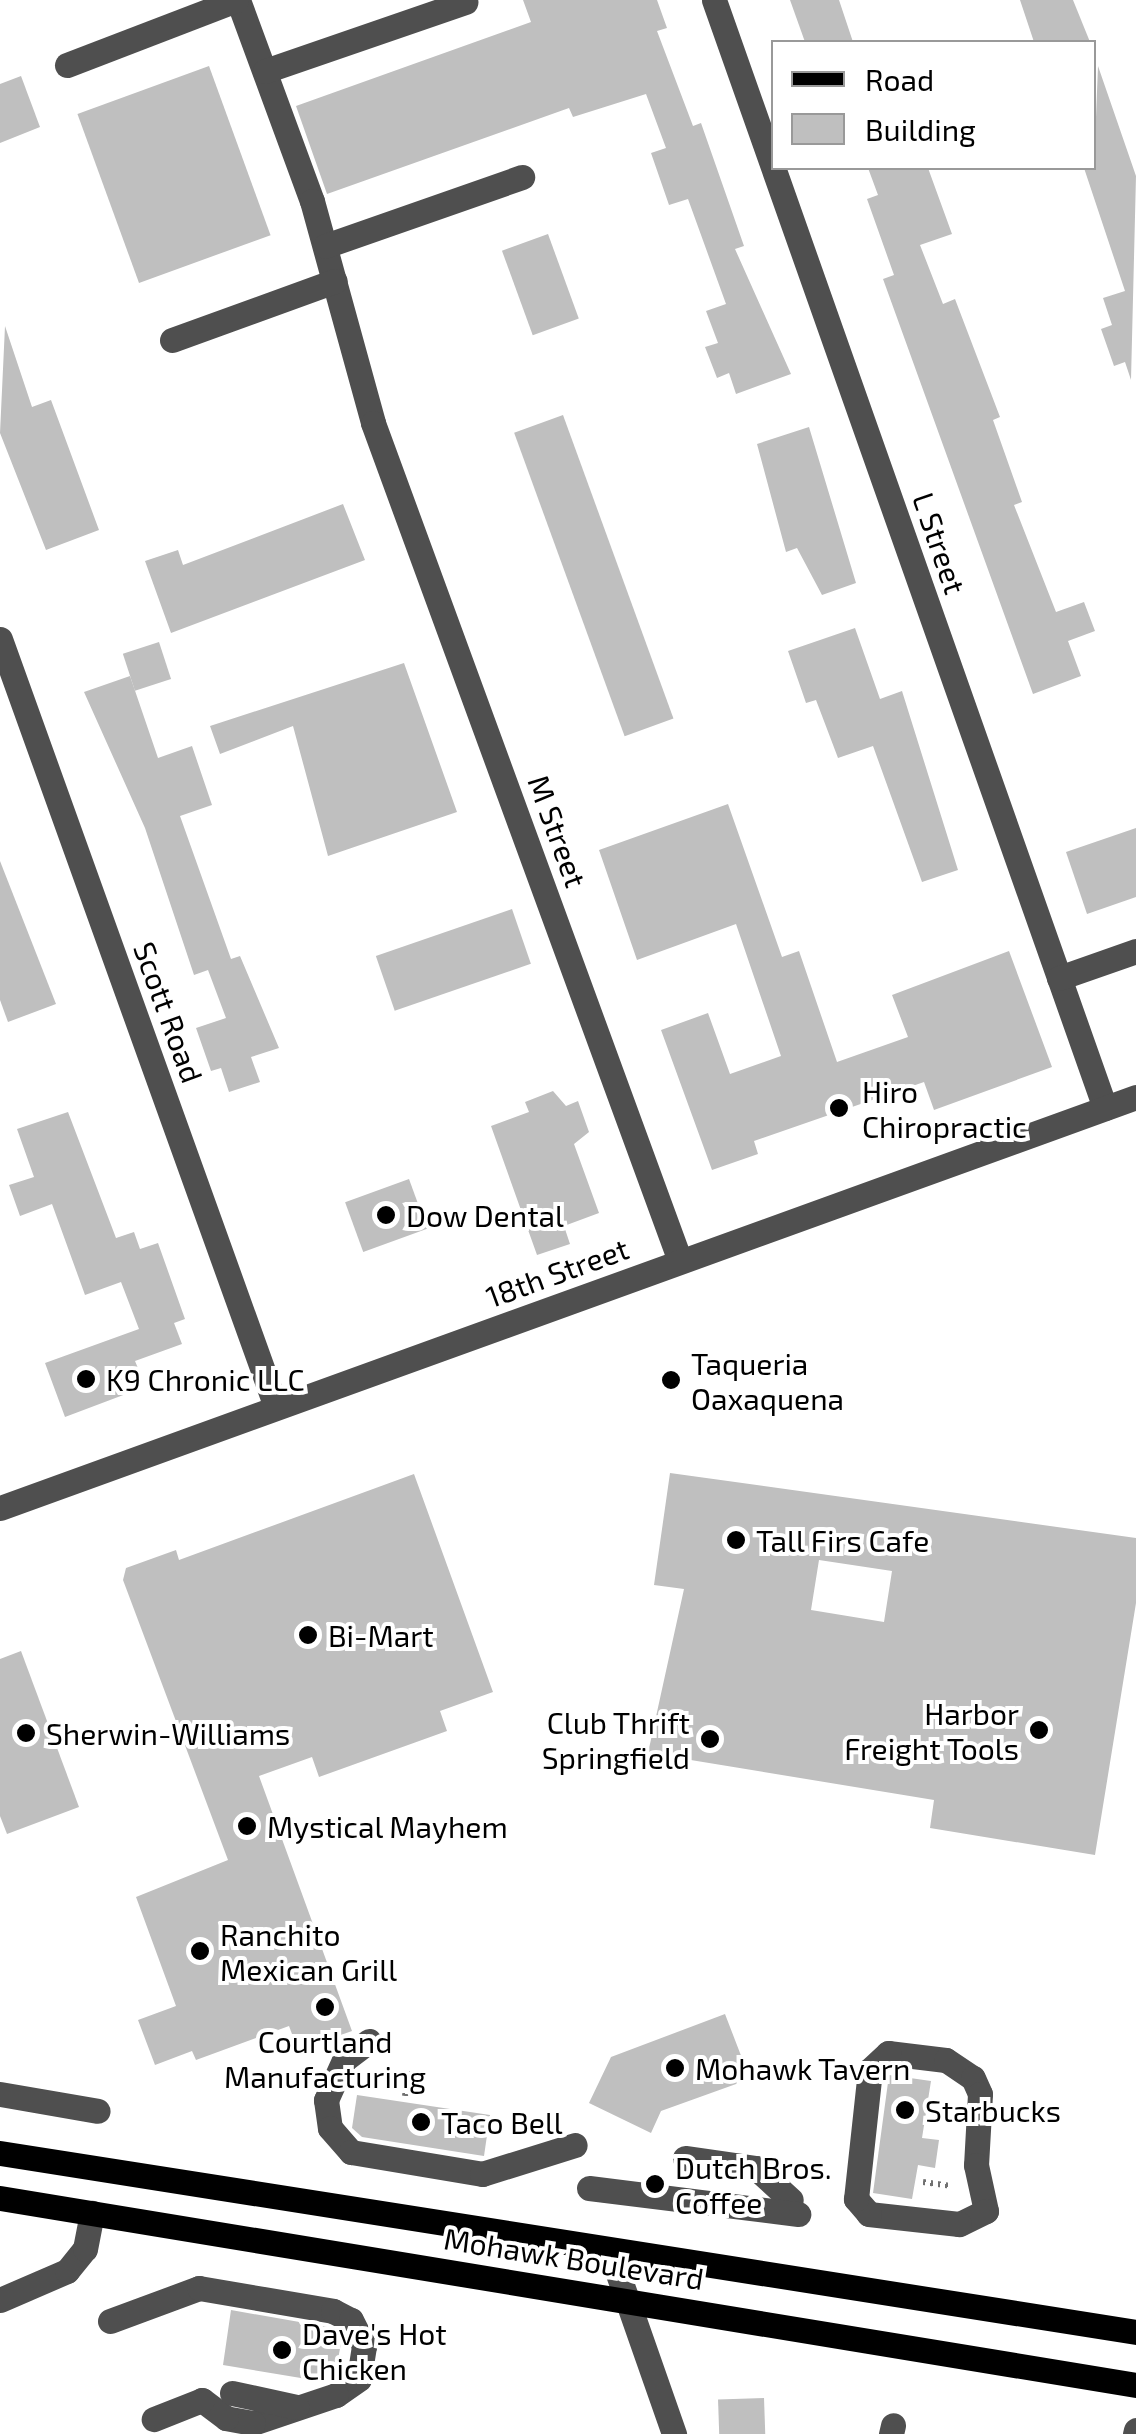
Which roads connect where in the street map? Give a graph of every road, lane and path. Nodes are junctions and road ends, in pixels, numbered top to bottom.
1 (238, 0) edge
2 (714, 0) edge
3 (464, 2) edge
4 (67, 65) dead end
5 (265, 71) junction
6 (771, 162) edge
7 (774, 170) edge
8 (522, 176) dead end
9 (325, 246) junction
10 (334, 280) junction
11 (172, 340) dead end
12 (0, 639) edge
13 (1136, 950) edge
14 (1059, 978) junction
15 (1136, 1097) edge
16 (1105, 1108) junction
17 (680, 1262) junction
18 (276, 1407) junction
19 (0, 1508) edge
20 (370, 2041) dead end
21 (409, 2068) dead end
22 (0, 2094) edge
23 (405, 2096) dead end
24 (98, 2111) dead end
25 (575, 2146) dead end
26 (0, 2153) edge
27 (685, 2158) dead end
28 (922, 2182) dead end
29 (589, 2188) dead end
30 (961, 2188) dead end
31 (0, 2198) edge
32 (986, 2211) joint
33 (92, 2213) junction
34 (610, 2252) junction
35 (0, 2300) edge
36 (625, 2300) junction
37 (110, 2321) dead end
38 (1136, 2332) edge
39 (1136, 2385) edge
40 (232, 2393) dead end
41 (296, 2407) junction
42 (154, 2419) dead end
43 (674, 2434) edge

1 - 4 street
1 - 5 street, M Street
2 - 6 street, L Street
3 - 5 street
5 - 9 street, M Street
7 - 14 street, L Street
8 - 9 street
9 - 10 street, M Street
10 - 11 street
10 - 17 street, M Street
12 - 18 street, Scott Road
13 - 14 street
14 - 16 street, L Street
15 - 16 street, 18th Street
16 - 17 street, 18th Street
17 - 18 street, 18th Street
18 - 19 street, 18th Street
20 - 25 street
21 - 23 path
22 - 24 street
26 - 34 main road, Mohawk Boulevard
27 - 29 street
28 - 30 path
31 - 33 main road, Mohawk Boulevard
32 - 32 street
33 - 35 street
33 - 36 main road, Mohawk Boulevard
34 - 36 street
34 - 38 main road, Mohawk Boulevard
36 - 39 main road, Mohawk Boulevard
36 - 43 street
37 - 41 street
40 - 41 street
41 - 42 street

